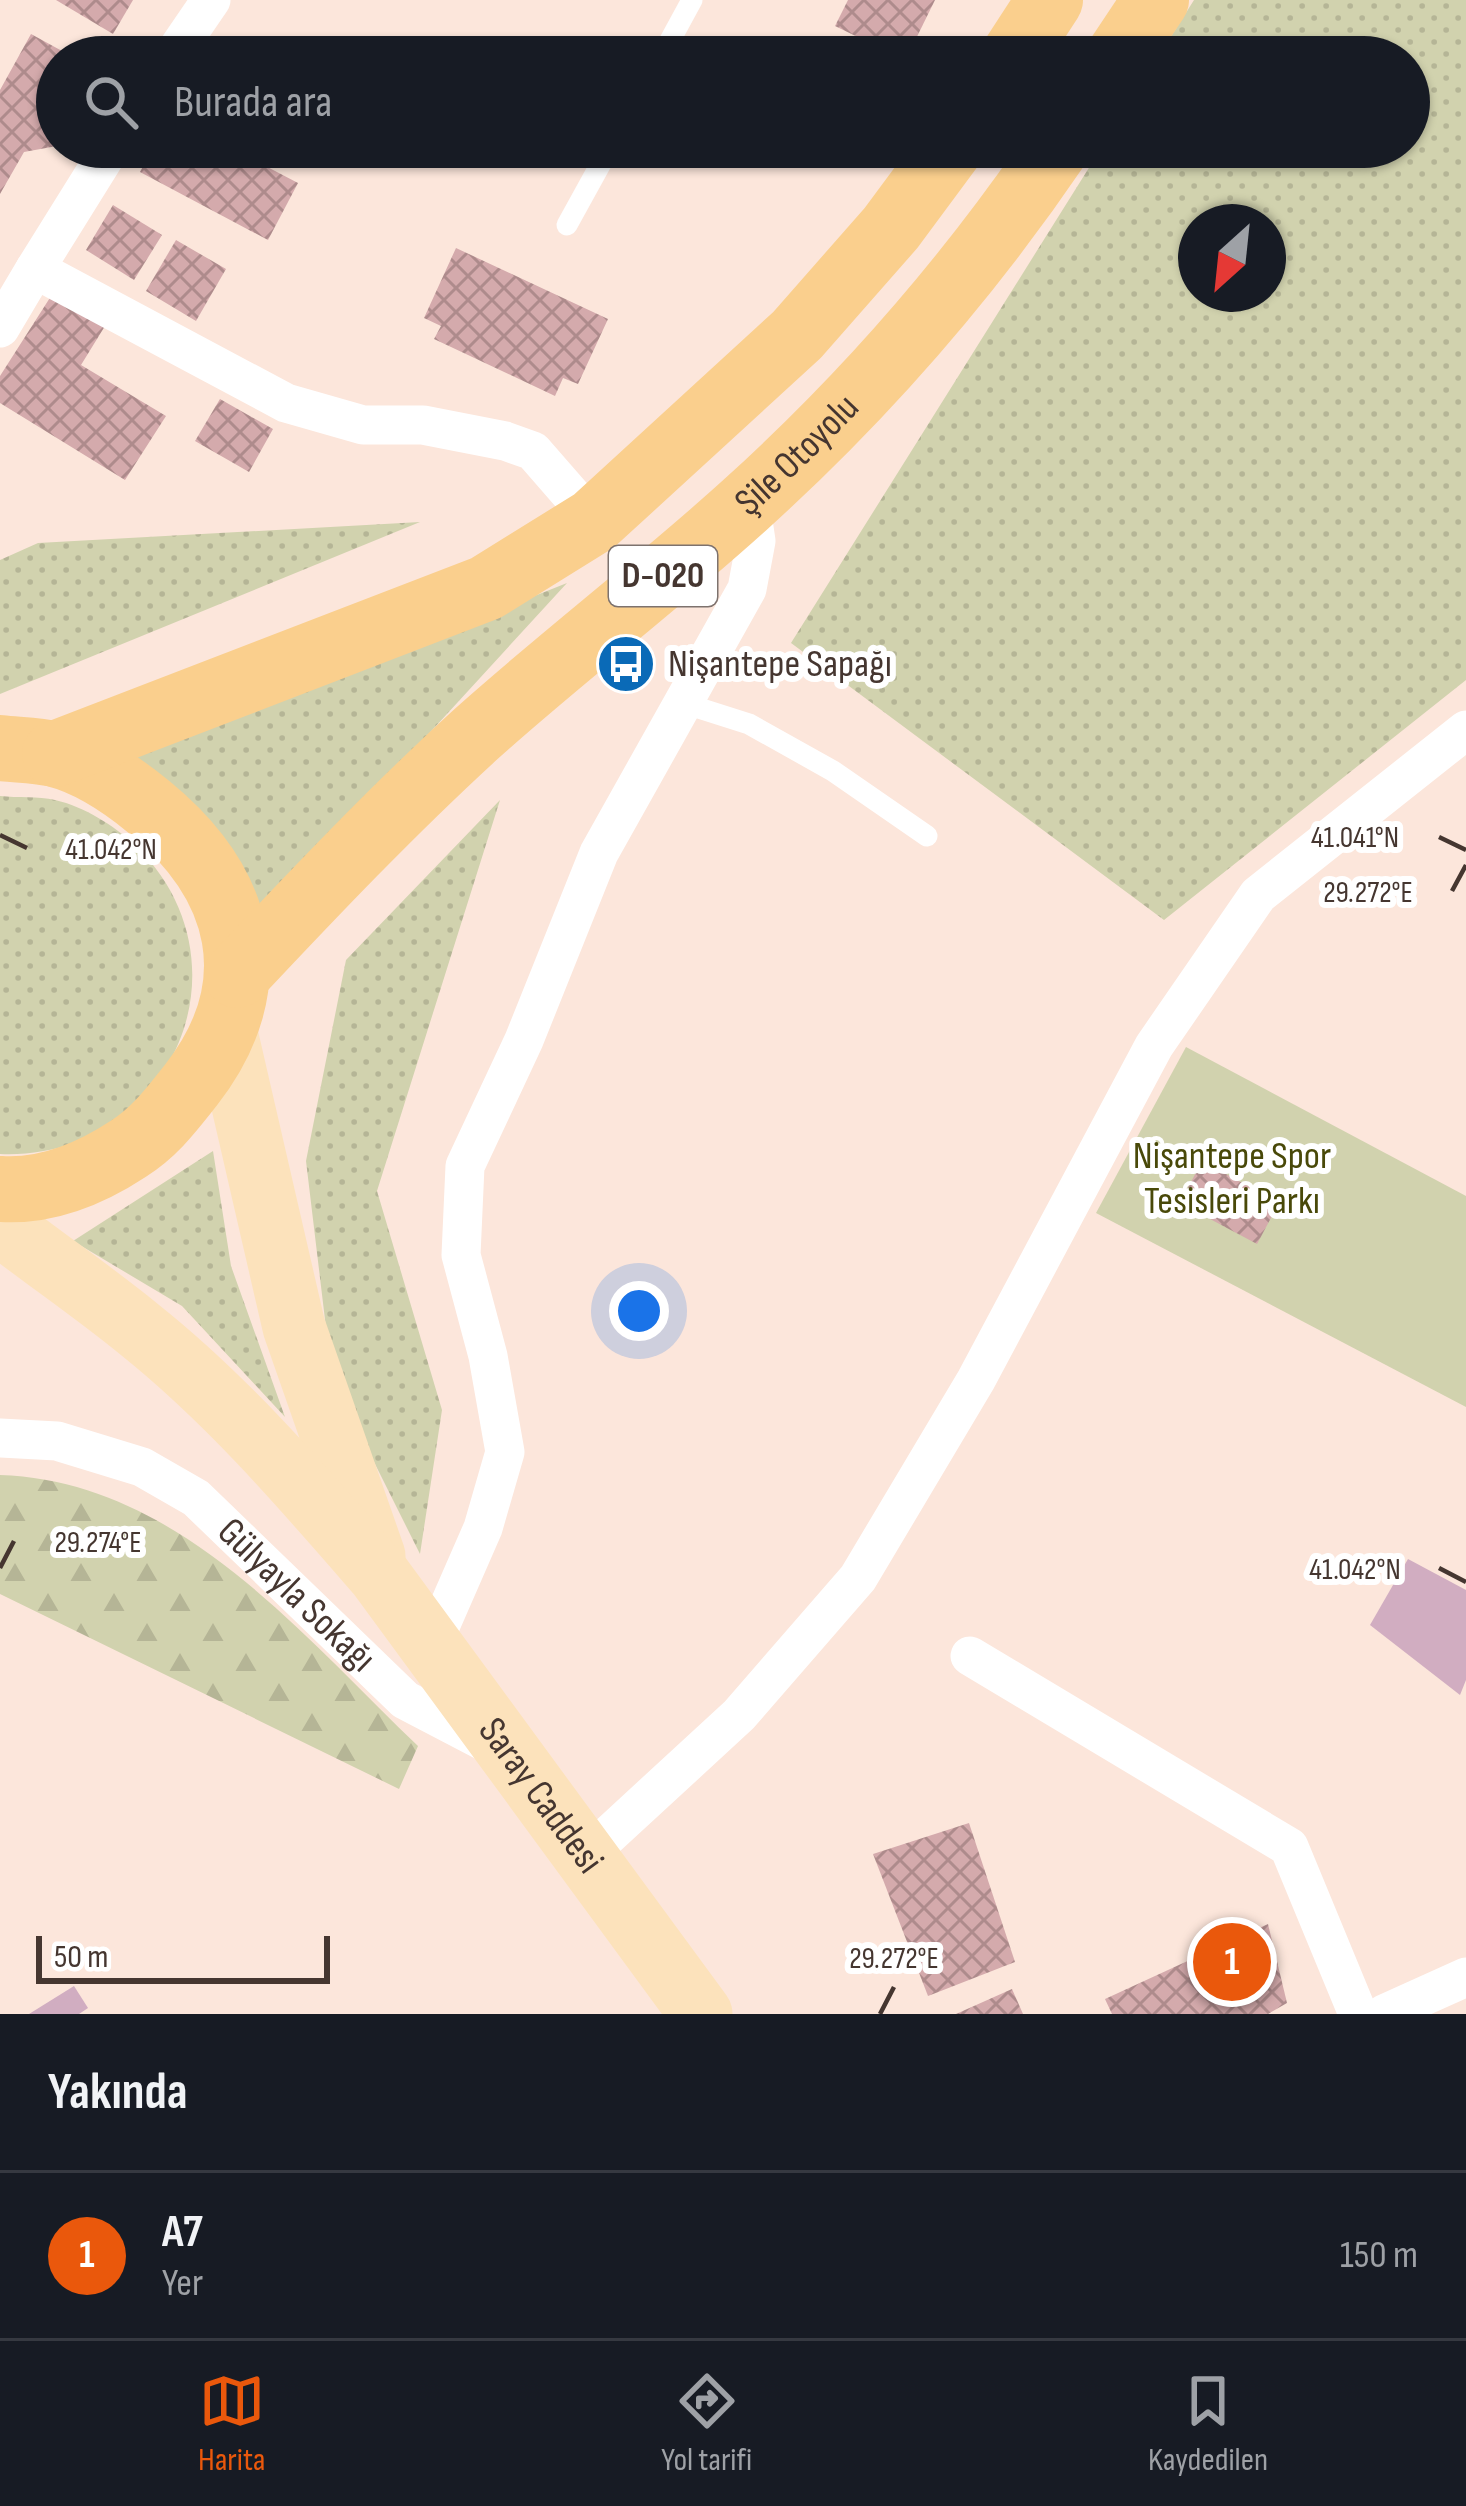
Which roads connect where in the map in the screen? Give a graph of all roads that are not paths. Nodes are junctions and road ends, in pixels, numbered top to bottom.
1 (212, 0) edge
2 (692, 0) edge
3 (1050, 0) edge
4 (1156, 0) edge
5 (187, 36) edge
6 (672, 36) edge
7 (1027, 36) edge
8 (1132, 36) edge
9 (98, 168) edge
10 (598, 168) edge
11 (935, 168) edge
12 (1043, 168) edge
13 (567, 225) dead end
14 (35, 269) junction
15 (0, 328) edge
16 (750, 501) junction
17 (594, 520) junction
18 (683, 703) junction
19 (1466, 730) edge
20 (27, 752) edge
21 (927, 836) dead end
22 (231, 1003) junction
23 (0, 1189) edge
24 (0, 1224) edge
25 (0, 1438) edge
26 (380, 1574) junction
27 (431, 1647) junction
28 (970, 1657) dead end
29 (515, 1757) junction
30 (586, 1856) junction
31 (1466, 1977) edge
32 (701, 2014) edge
33 (1358, 2014) edge
34 (1384, 2014) edge

1 - 5 street
2 - 6 lane
3 - 7 highway
4 - 8 highway
9 - 14 street
10 - 13 lane
11 - 17 highway
12 - 16 highway, Şile Otoyolu / D-020
14 - 15 street
14 - 17 street
16 - 18 street
16 - 22 highway, Şile Otoyolu / D-020
17 - 20 highway
18 - 21 lane
18 - 27 street
19 - 30 street
20 - 22 highway
22 - 23 highway, Şile Otoyolu
22 - 26 main road
24 - 26 main road
25 - 29 street, Gülyayla Sokağı
26 - 27 main road, Saray Caddesi
27 - 29 main road, Saray Caddesi
28 - 33 street
29 - 30 main road, Saray Caddesi
30 - 32 main road, Saray Caddesi
31 - 34 street

